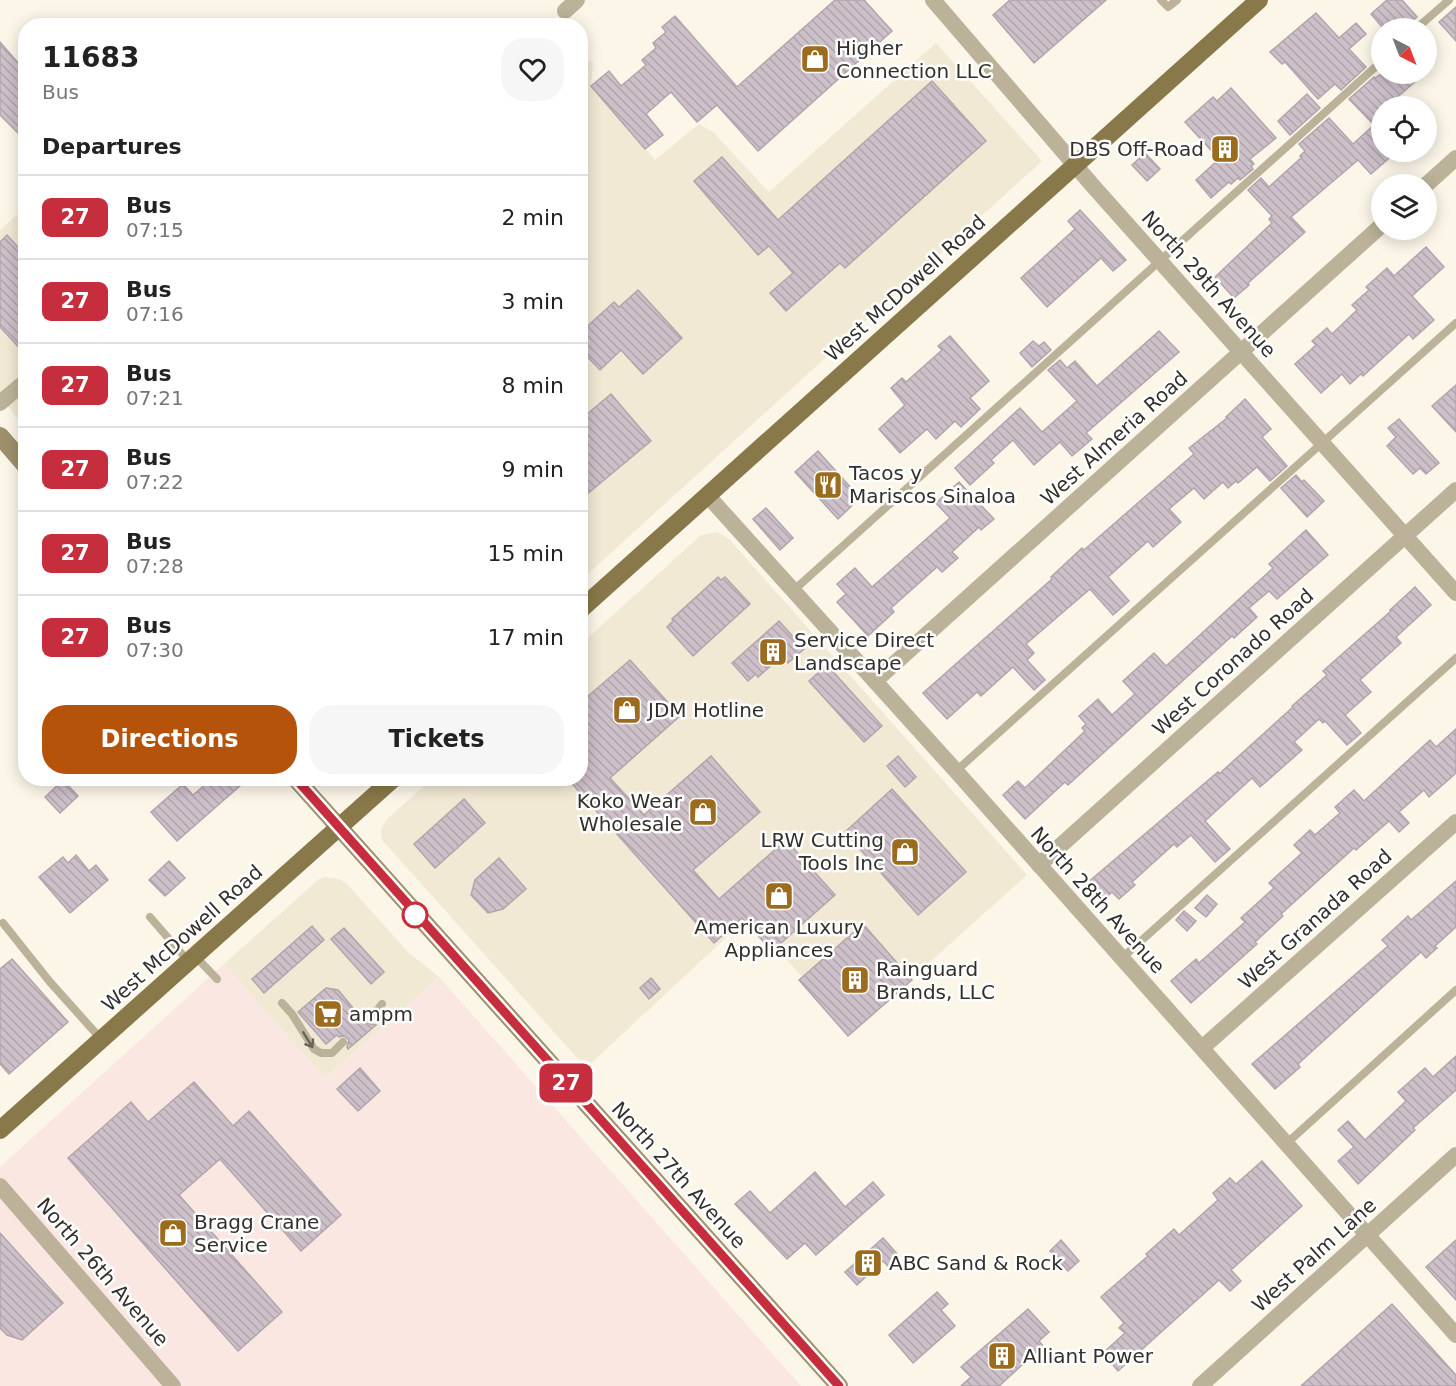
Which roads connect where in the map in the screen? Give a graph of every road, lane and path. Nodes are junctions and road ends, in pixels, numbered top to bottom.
1 (933, 0) edge
2 (1161, 0) edge
3 (1177, 0) edge
4 (1259, 0) edge
5 (1449, 0) edge
6 (1428, 18) edge
7 (1371, 71) edge
8 (1456, 158) edge
9 (1075, 165) junction
10 (1437, 175) edge
11 (1371, 235) edge
12 (1160, 261) junction
13 (1456, 323) edge
14 (1241, 352) junction
15 (18, 388) edge
16 (0, 403) edge
17 (0, 436) edge
18 (1322, 443) junction
19 (18, 457) edge
20 (1456, 490) edge
21 (708, 496) junction
22 (1405, 536) junction
23 (794, 590) junction
24 (1456, 593) edge
25 (588, 603) edge
26 (1456, 658) edge
27 (875, 681) junction
28 (956, 771) junction
29 (302, 786) edge
30 (385, 786) edge
31 (1456, 822) edge
32 (338, 829) junction
33 (1039, 865) junction
34 (150, 917) dead end
35 (3, 923) dead end
36 (1122, 958) junction
37 (192, 959) junction
38 (217, 979) dead end
39 (1456, 990) edge
40 (282, 1003) dead end
41 (382, 1004) dead end
42 (370, 1018) dead end
43 (102, 1039) junction
44 (343, 1042) dead end
45 (1202, 1048) junction
46 (0, 1130) edge
47 (1286, 1144) junction
48 (1456, 1155) edge
49 (0, 1186) edge
50 (1366, 1235) junction
51 (1456, 1335) edge
52 (174, 1386) edge
53 (838, 1386) edge
54 (1200, 1386) edge

1 - 9 street, North 29th Avenue
2 - 3 lane
4 - 9 main road, West McDowell Road
5 - 6 lane
7 - 12 lane
8 - 10 street
9 - 12 street, North 29th Avenue
9 - 21 main road, West McDowell Road
11 - 14 street, West Almeria Road
12 - 14 street, North 29th Avenue
12 - 23 lane
13 - 18 lane
14 - 18 street, North 29th Avenue
14 - 27 street, West Almeria Road
15 - 16 street
17 - 19 main road
18 - 22 street, North 29th Avenue
18 - 28 lane
20 - 22 street, West Coronado Road
21 - 23 street, North 28th Avenue
21 - 25 main road, West McDowell Road
22 - 24 street, North 29th Avenue
22 - 33 street, West Coronado Road
23 - 27 street, North 28th Avenue
26 - 36 lane
27 - 28 street, North 28th Avenue
28 - 33 street, North 28th Avenue
29 - 32 main road, North 27th Avenue
30 - 32 main road, West McDowell Road
31 - 45 street, West Granada Road
32 - 37 main road, West McDowell Road
32 - 53 main road, North 27th Avenue
33 - 36 street, North 28th Avenue
34 - 37 lane
35 - 43 lane
36 - 45 street, North 28th Avenue
37 - 38 lane
37 - 43 main road, West McDowell Road
39 - 47 lane
40 -> 44 lane
41 - 42 lane
43 - 46 main road, West McDowell Road
45 - 47 street, North 28th Avenue
47 - 50 street, North 28th Avenue
48 - 50 street, West Palm Lane
49 - 52 street, North 26th Avenue
50 - 51 street, North 28th Avenue
50 - 54 street, West Palm Lane

